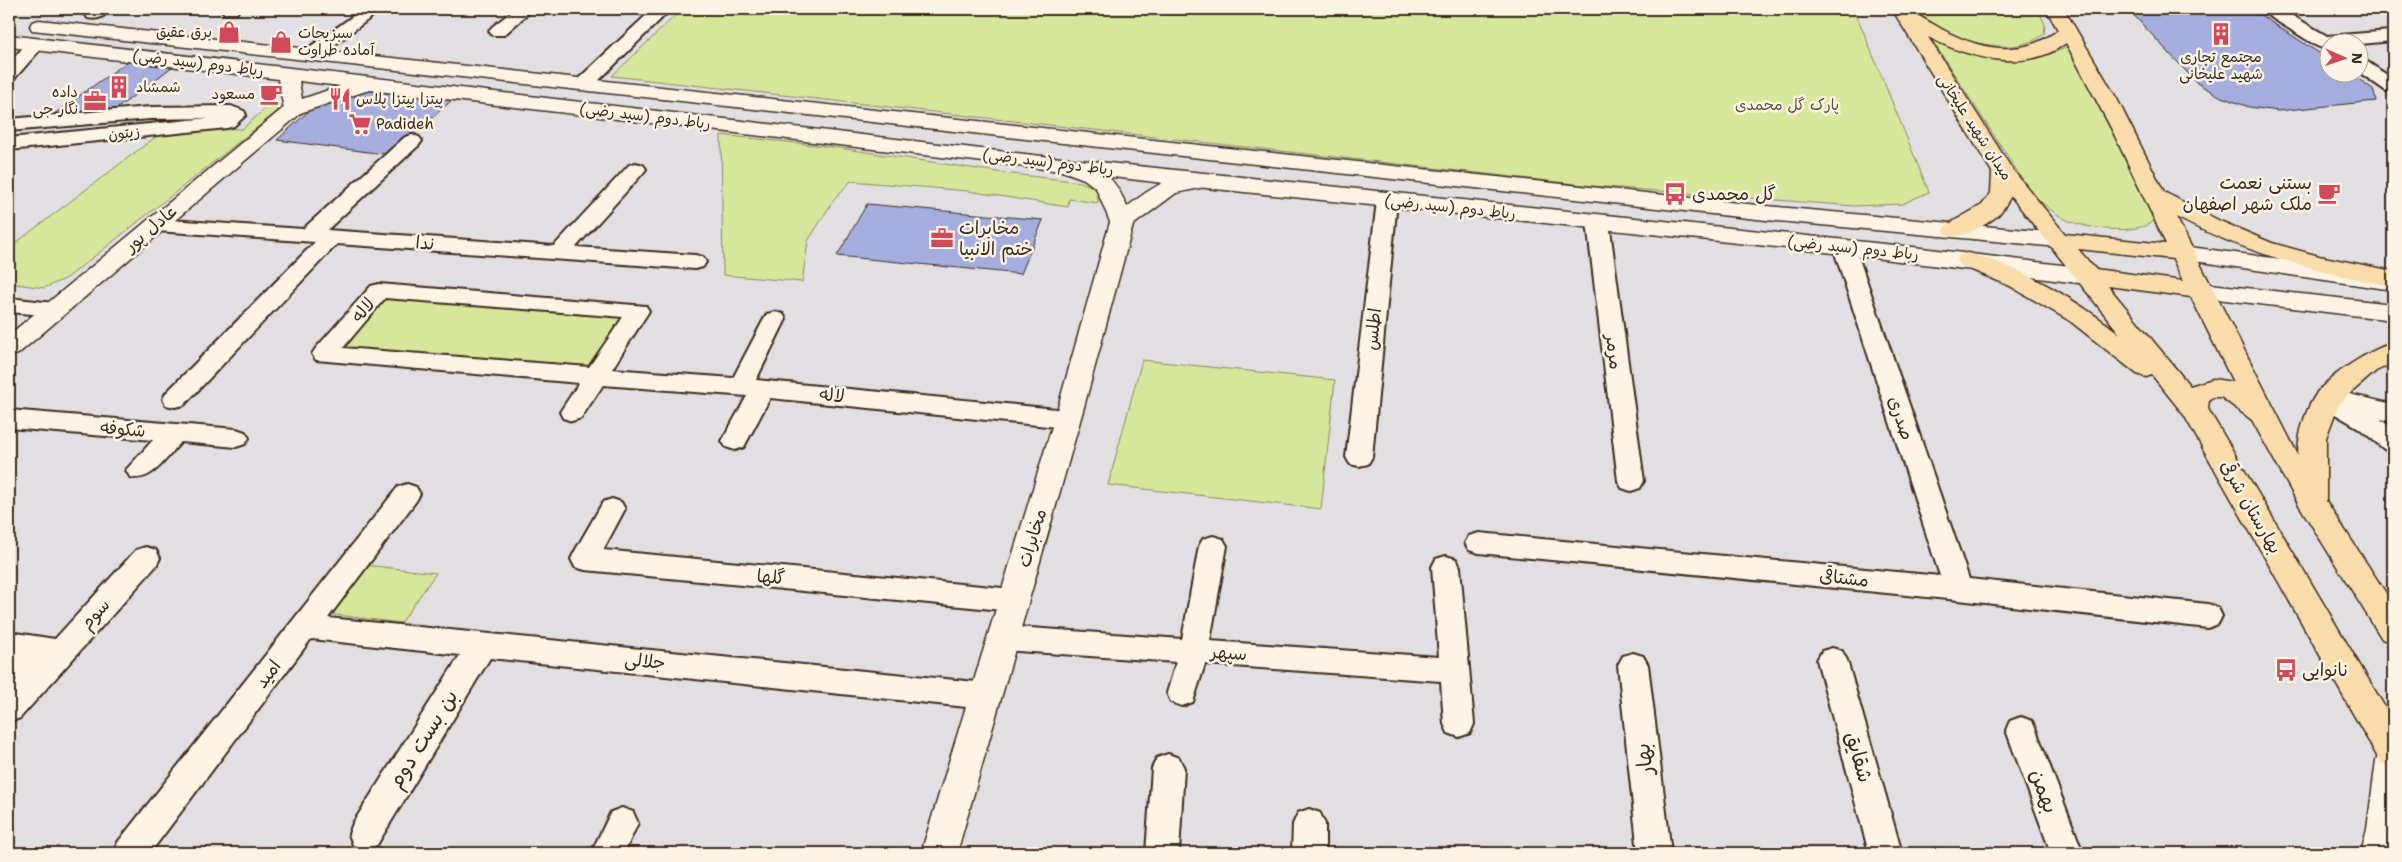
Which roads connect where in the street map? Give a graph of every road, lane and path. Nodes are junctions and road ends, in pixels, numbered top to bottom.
1 (374, 9) edge
2 (525, 9) edge
3 (663, 9) edge
4 (2055, 9) edge
5 (2271, 9) edge
6 (2292, 9) edge
7 (1902, 11) edge
8 (9, 22) edge
9 (64, 28) junction
10 (498, 31) dead end
11 (2069, 31) junction
12 (2391, 36) dead end
13 (2370, 39) edge
14 (2320, 40) edge
15 (9, 41) edge
16 (36, 44) junction
17 (310, 55) junction
18 (2370, 71) edge
19 (9, 74) edge
20 (287, 74) junction
21 (368, 84) junction
22 (583, 85) junction
23 (2393, 86) edge
24 (294, 109) junction
25 (9, 125) edge
26 (412, 141) dead end
27 (9, 144) edge
28 (1068, 165) junction
29 (636, 169) dead end
30 (2003, 172) junction
31 (1206, 180) junction
32 (2157, 197) junction
33 (1387, 201) junction
34 (1766, 213) junction
35 (1122, 222) junction
36 (1598, 222) junction
37 (156, 225) junction
38 (1955, 230) junction
39 (309, 236) junction
40 (332, 237) junction
41 (1773, 240) junction
42 (2058, 240) junction
43 (1844, 247) junction
44 (559, 253) junction
45 (2182, 254) junction
46 (1968, 260) junction
47 (695, 262) dead end
48 (2316, 273) junction
49 (2087, 276) junction
50 (2393, 280) edge
51 (2201, 291) junction
52 (9, 305) edge
53 (2332, 307) junction
54 (55, 309) junction
55 (2393, 312) edge
56 (775, 319) dead end
57 (9, 348) edge
58 (2393, 352) edge
59 (596, 376) junction
60 (752, 388) junction
61 (2327, 398) junction
62 (175, 399) dead end
63 (2194, 409) junction
64 (572, 412) dead end
65 (2393, 413) edge
66 (2264, 417) junction
67 (9, 419) edge
68 (1067, 419) junction
69 (175, 433) junction
70 (236, 438) dead end
71 (735, 441) dead end
72 (2393, 443) edge
73 (1359, 457) dead end
74 (139, 470) dead end
75 (1631, 481) dead end
76 (407, 494) dead end
77 (2312, 500) junction
78 (612, 509) dead end
79 (1479, 543) dead end
80 (1213, 546) dead end
81 (146, 558) dead end
82 (1446, 567) dead end
83 (1958, 589) junction
84 (1014, 600) junction
85 (2208, 616) dead end
86 (304, 627) junction
87 (2393, 630) edge
88 (1002, 638) junction
89 (9, 644) edge
90 (482, 645) junction
91 (1194, 651) junction
92 (1832, 660) dead end
93 (52, 661) junction
94 (1633, 665) dead end
95 (9, 666) edge
96 (1455, 670) junction
97 (1182, 693) dead end
98 (986, 696) junction
99 (9, 709) edge
100 (1459, 724) dead end
101 (2022, 730) dead end
102 (2393, 752) edge
103 (2393, 760) edge
104 (1168, 768) dead end
105 (622, 823) dead end
106 (365, 834) dead end
107 (130, 853) edge
108 (607, 853) edge
109 (939, 853) edge
110 (1162, 853) edge
111 (1655, 853) edge
112 (1886, 853) edge
113 (2066, 853) edge
114 (2379, 853) edge

1 - 17 street
2 - 10 street
3 - 22 street
4 - 11 main road
5 - 6 street
5 - 14 street
7 - 11 main road
7 - 30 main road, میدان شهید علیخانی
8 - 9 main road, رباط دوم (سید رضی)
9 - 16 main road
9 - 17 main road, رباط دوم (سید رضی)
11 - 32 main road
12 - 13 street
15 - 16 main road, رباط دوم (سید رضی)
16 - 19 street
16 - 20 main road, رباط دوم (سید رضی)
17 - 22 main road, رباط دوم (سید رضی)
18 - 23 street
20 - 21 main road, رباط دوم (سید رضی)
20 - 24 main road
21 - 24 main road
21 - 28 main road, رباط دوم (سید رضی)
22 - 34 main road, رباط دوم (سید رضی)
24 - 37 main road, عادل پور
25 - 27 street, زیتون
26 - 39 street
28 - 31 main road, رباط دوم (سید رضی)
28 - 35 main road
29 - 44 street
30 - 38 main road
30 - 42 main road, میدان شهید علیخانی
31 - 33 main road, رباط دوم (سید رضی)
31 - 35 main road
32 - 45 main road
32 - 50 main road
33 - 36 main road, رباط دوم (سید رضی)
33 - 73 street, اطلس
34 - 38 main road, رباط دوم (سید رضی)
34 - 41 main road
35 - 68 main road, مخابرات
36 - 41 main road, رباط دوم (سید رضی)
36 - 75 street, مرمر
37 - 39 street, ندا
37 - 54 main road, عادل پور
38 - 42 main road, رباط دوم (سید رضی)
39 - 40 street, ندا
40 - 44 street, ندا
40 - 62 street
41 - 43 main road, رباط دوم (سید رضی)
42 - 45 main road
42 - 49 main road, میدان شهید علیخانی
43 - 46 main road, رباط دوم (سید رضی)
43 - 83 street, صدری
44 - 47 street, ندا
45 - 48 main road
45 - 51 main road
46 - 49 main road, رباط دوم (سید رضی)
46 - 63 main road
48 - 50 main road
48 - 53 main road
49 - 51 main road
49 - 63 main road, بهارستان شرقی
51 - 53 main road
51 - 66 main road
52 - 54 street
53 - 55 main road
54 - 57 main road, عادل پور
56 - 60 street
58 - 61 main road
59 - 59 street, لاله
59 - 60 street, لاله
59 - 64 street, لاله
60 - 68 street, لاله
60 - 71 street
61 - 65 main road
61 - 72 street
61 - 77 main road
63 - 66 main road
63 - 102 main road, بهارستان شرقی
66 - 77 main road
67 - 69 street, شکوفه
68 - 84 main road, مخابرات
69 - 70 street, شکوفه
69 - 74 street
76 - 86 street, امید
77 - 87 main road
78 - 84 street, گلها
79 - 83 street, مشتاقی
80 - 91 street
81 - 93 street, سوم
82 - 96 street
83 - 85 street, مشتاقی
84 - 88 main road, مخابرات
86 - 90 street, جلالی
86 - 107 street, امید
88 - 91 street, سپهر
88 - 98 main road, مخابرات
89 - 93 street
90 - 98 street, جلالی
90 - 106 street, بن بست دوم
91 - 96 street, سپهر
91 - 97 street
92 - 112 street, شقایق
93 - 95 street
93 - 99 street, سوم
94 - 111 street, بهار
96 - 100 street
98 - 109 main road, مخابرات
101 - 113 street, بهمن
103 - 114 main road
104 - 110 street
105 - 108 street

